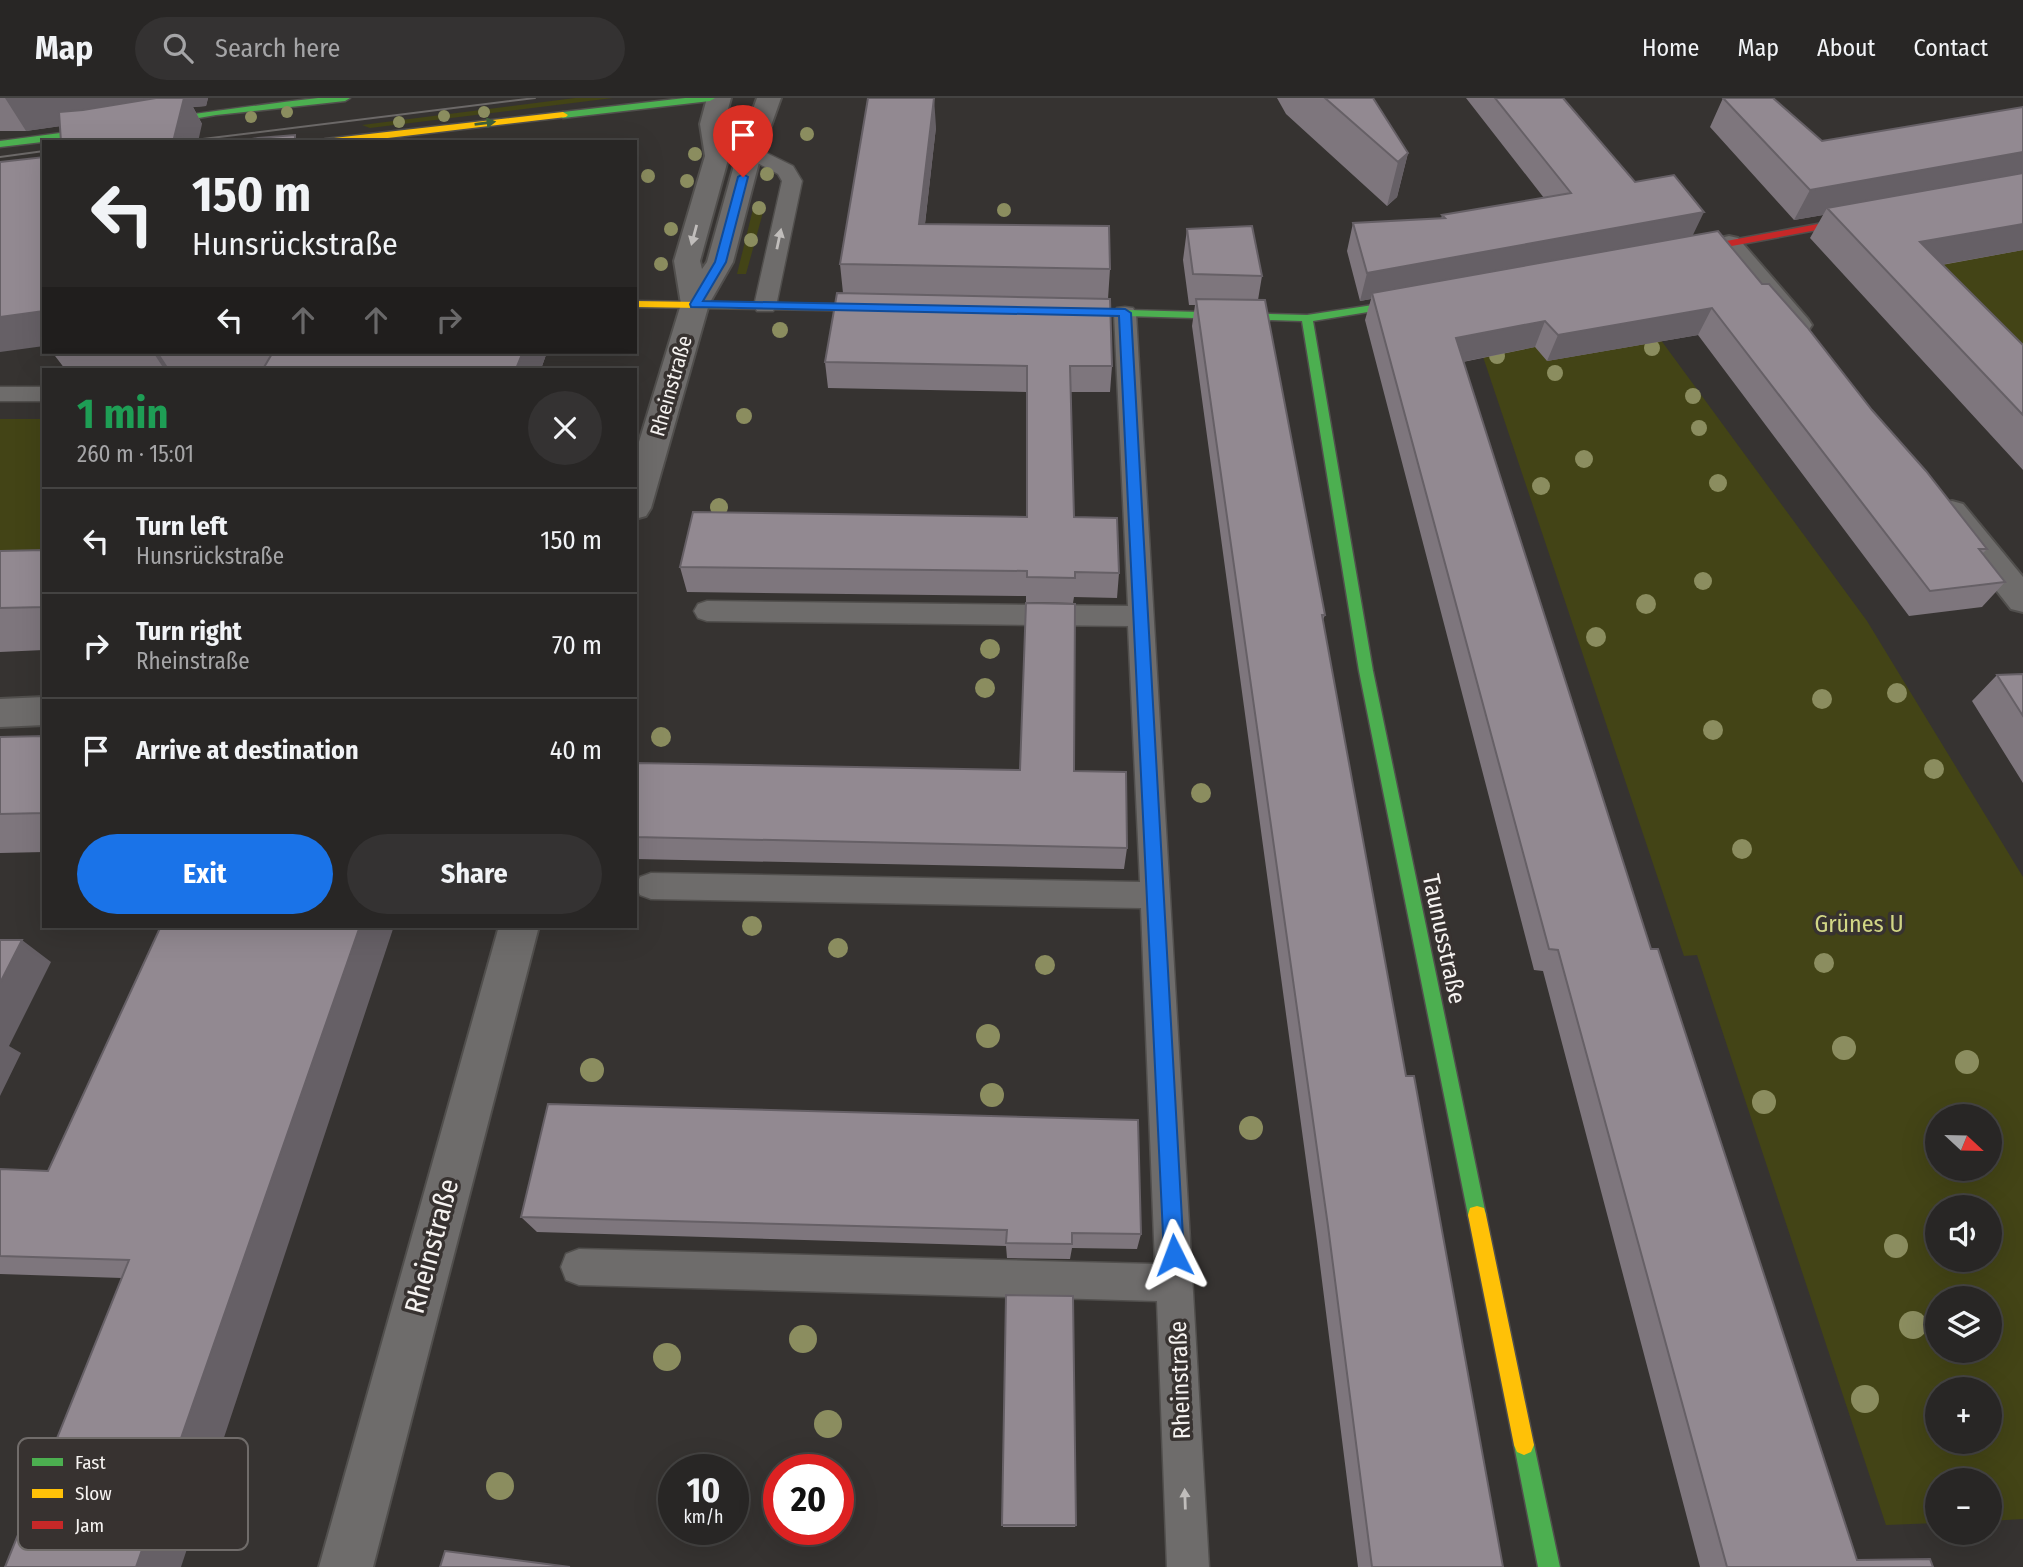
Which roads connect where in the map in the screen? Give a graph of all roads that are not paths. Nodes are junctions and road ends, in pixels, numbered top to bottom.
1 (345, 98) edge
2 (710, 98) edge
3 (719, 98) edge
4 (769, 98) edge
5 (324, 109) edge
6 (417, 137) edge
7 (351, 139) junction
8 (342, 140) edge
9 (0, 144) edge
10 (750, 151) junction
11 (1883, 215) edge
12 (1729, 244) junction
13 (1664, 256) edge
14 (1430, 299) edge
15 (637, 304) edge
16 (695, 304) junction
17 (765, 306) junction
18 (899, 308) edge
19 (1045, 311) edge
20 (1125, 313) junction
21 (1307, 318) junction
22 (1819, 349) edge
23 (0, 394) edge
24 (42, 394) edge
25 (1938, 495) edge
26 (637, 501) edge
27 (2023, 600) edge
28 (707, 611) dead end
29 (1141, 616) junction
30 (42, 711) edge
31 (0, 713) edge
32 (651, 886) dead end
33 (1156, 895) junction
34 (518, 928) edge
35 (579, 1267) dead end
36 (1175, 1283) junction
37 (346, 1567) edge
38 (1188, 1567) edge
39 (1549, 1567) edge

1 - 5 street
6 -> 2 street
3 -> 16 street, Rheinstraße
4 - 10 street, Rheinstraße
5 - 7 street
5 - 9 street
6 - 7 street
7 - 8 street
10 - 16 street, Rheinstraße
17 -> 10 lane
11 - 12 street
12 - 13 street
12 - 22 street
14 - 21 street
15 - 16 street, Rheinstraße
16 - 17 street
16 - 26 street, Rheinstraße
17 - 18 street
19 - 20 street
20 - 21 street
20 - 29 lane, Rheinstraße
21 - 39 street, Taunusstraße
23 - 24 lane
25 - 27 street
28 - 29 lane
29 - 33 lane, Rheinstraße
30 - 31 street
32 - 33 lane
33 - 36 lane, Rheinstraße
34 - 37 street, Rheinstraße
35 - 36 lane
38 -> 36 lane, Rheinstraße

